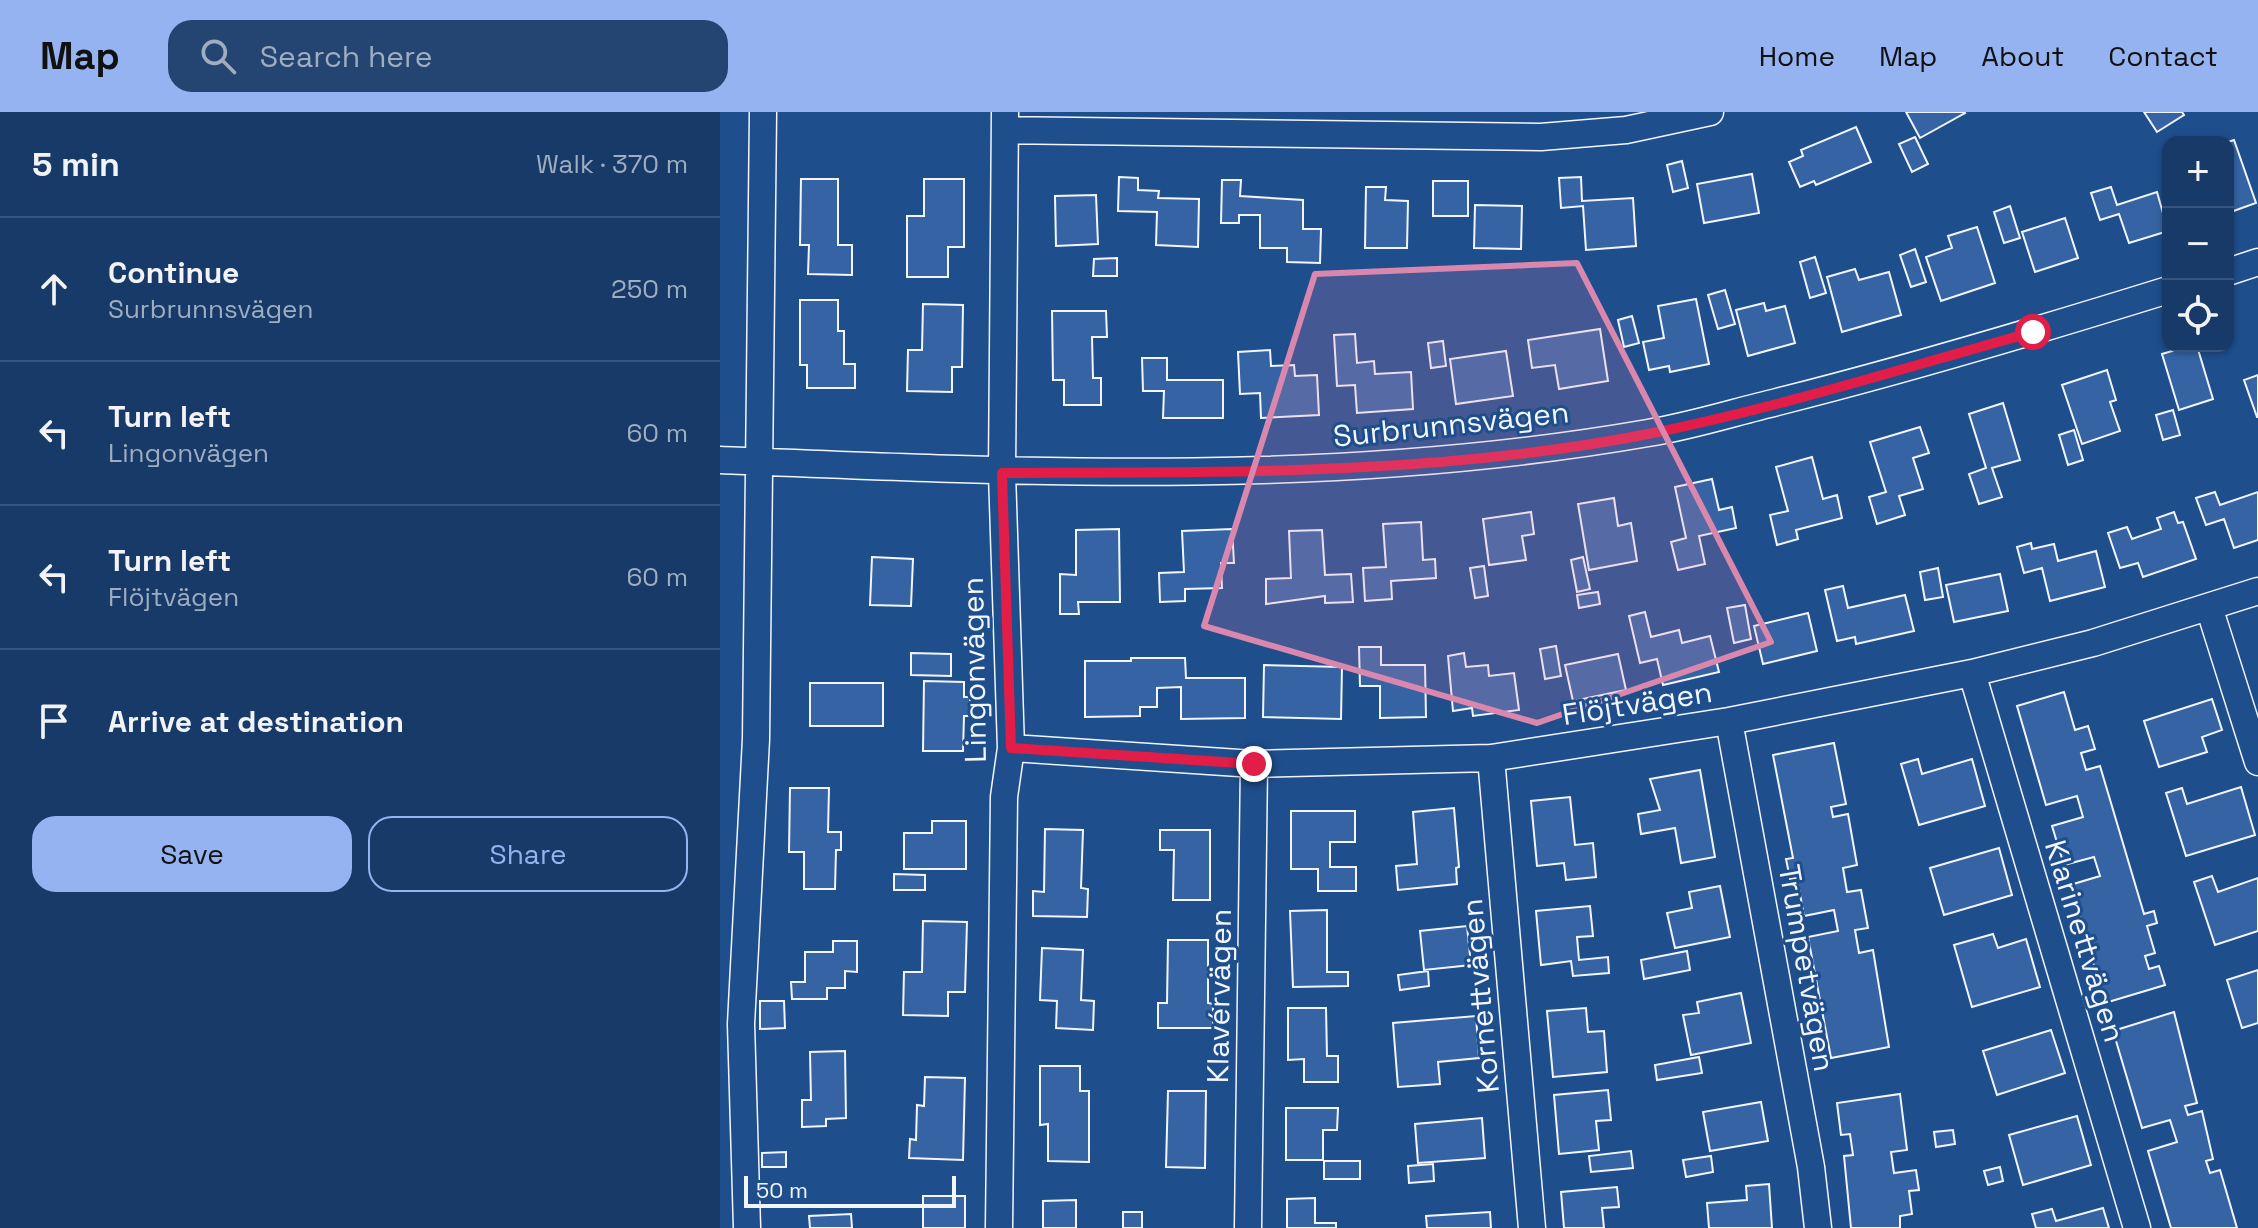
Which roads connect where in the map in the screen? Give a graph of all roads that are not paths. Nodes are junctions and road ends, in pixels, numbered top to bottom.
1 (763, 112) edge
2 (1710, 112) edge
3 (1005, 121) edge
4 (2258, 262) edge
5 (2234, 270) edge
6 (2162, 292) edge
7 (720, 460) edge
8 (759, 462) junction
9 (1002, 473) junction
10 (2258, 591) edge
11 (2209, 607) junction
12 (1972, 673) junction
13 (1729, 721) junction
14 (1011, 748) junction
15 (1491, 758) junction
16 (2258, 762) edge
17 (1254, 764) junction
18 (747, 1228) edge
19 (999, 1228) edge
20 (1248, 1228) edge
21 (1532, 1228) edge
22 (1818, 1228) edge
23 (2137, 1228) edge

1 - 8 street
2 - 3 street
3 - 9 street, Lingonvägen
4 - 5 street
6 - 9 street, Surbrunnsvägen
7 - 8 street, Surbrunnsvägen
8 - 9 street, Surbrunnsvägen
8 - 18 street
9 - 14 street, Lingonvägen
10 - 11 street, Flöjtvägen
11 - 12 street, Flöjtvägen
11 - 16 street
12 - 13 street, Flöjtvägen
12 - 23 street, Klarinettvägen
13 - 15 street, Flöjtvägen
13 - 22 street, Trumpetvägen
14 - 17 street, Flöjtvägen
14 - 19 street, Lingonvägen
15 - 17 street, Flöjtvägen
15 - 21 street, Kornettvägen
17 - 20 street, Klavérvägen

